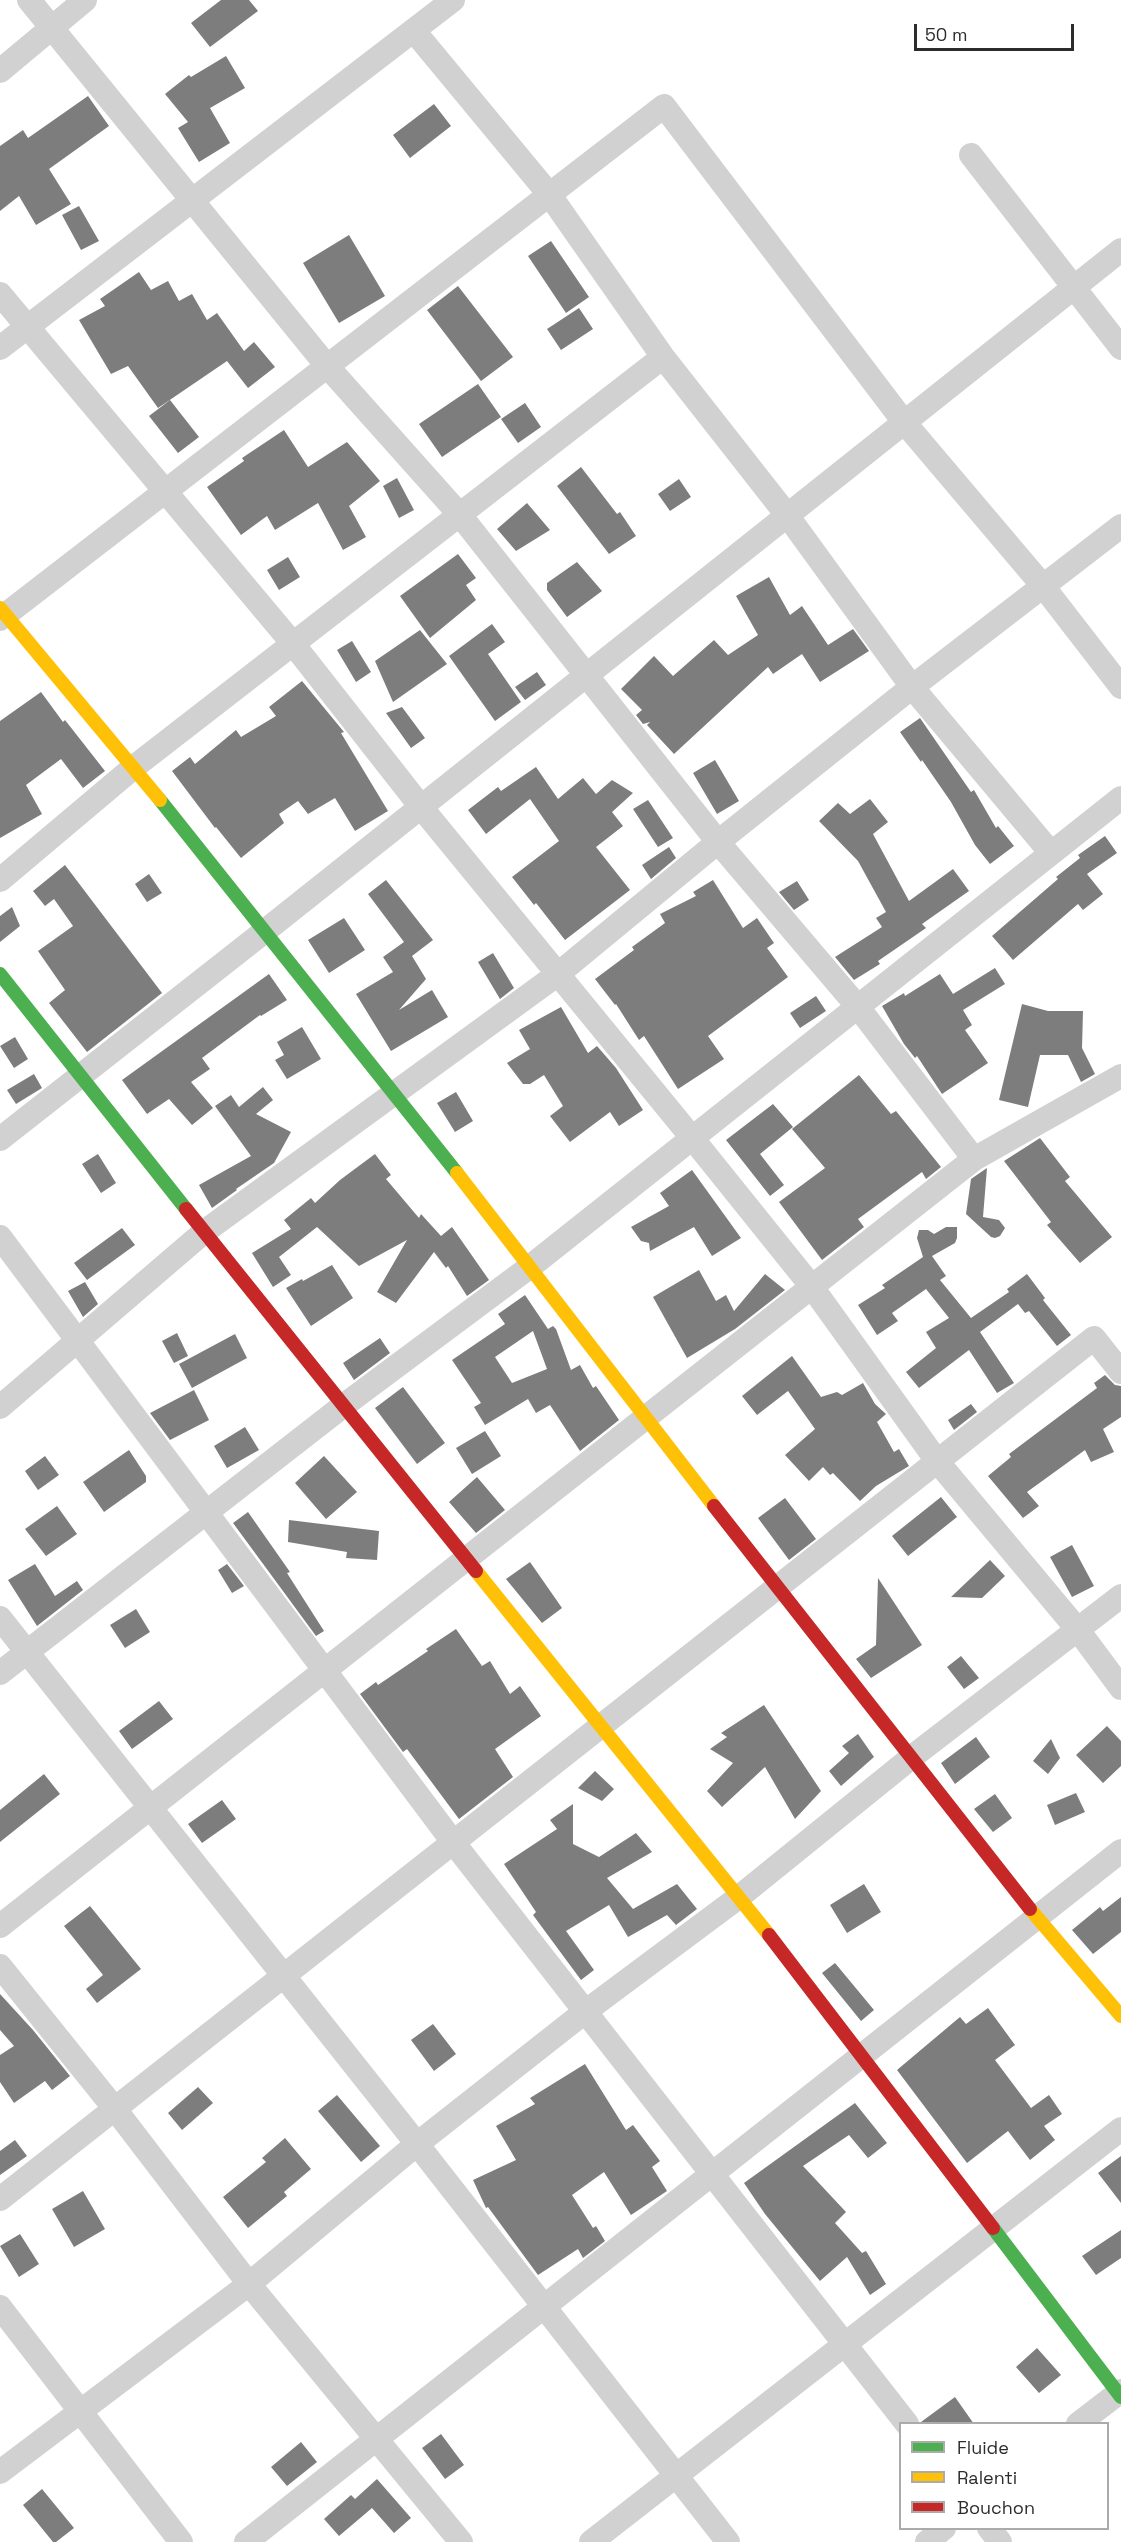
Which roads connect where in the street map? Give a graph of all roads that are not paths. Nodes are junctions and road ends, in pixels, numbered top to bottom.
1 (29, 0) edge
2 (85, 0) edge
3 (453, 0) edge
4 (51, 27) junction
5 (414, 31) junction
6 (0, 71) edge
7 (971, 155) dead end
8 (549, 194) junction
9 (193, 200) junction
10 (1121, 250) edge
11 (1073, 287) junction
12 (0, 294) edge
13 (28, 326) junction
14 (0, 348) edge
15 (1121, 348) edge
16 (663, 357) junction
17 (327, 366) junction
18 (904, 422) junction
19 (165, 492) junction
20 (460, 515) junction
21 (787, 515) junction
22 (1121, 526) edge
23 (1043, 586) junction
24 (2, 614) edge
25 (294, 645) junction
26 (586, 675) junction
27 (912, 687) junction
28 (1121, 687) edge
29 (134, 767) junction
30 (1121, 798) edge
31 (421, 807) junction
32 (718, 842) junction
33 (1051, 854) junction
34 (0, 880) edge
35 (265, 931) junction
36 (0, 974) edge
37 (558, 974) junction
38 (858, 1007) junction
39 (80, 1076) junction
40 (1121, 1076) edge
41 (394, 1094) junction
42 (0, 1139) edge
43 (693, 1139) junction
44 (974, 1159) junction
45 (204, 1232) junction
46 (0, 1237) edge
47 (531, 1266) junction
48 (812, 1287) junction
49 (79, 1342) junction
50 (1121, 1372) edge
51 (0, 1407) edge
52 (343, 1407) junction
53 (646, 1417) junction
54 (937, 1461) junction
55 (207, 1512) junction
56 (467, 1558) junction
57 (776, 1588) junction
58 (1121, 1596) edge
59 (0, 1618) edge
60 (1078, 1630) junction
61 (27, 1652) junction
62 (324, 1671) junction
63 (0, 1673) edge
64 (1121, 1688) edge
65 (600, 1726) junction
66 (912, 1757) junction
67 (150, 1808) junction
68 (453, 1842) junction
69 (1121, 1851) edge
70 (739, 1896) junction
71 (1037, 1918) junction
72 (0, 1926) edge
73 (0, 1966) edge
74 (283, 1976) junction
75 (586, 2011) junction
76 (1121, 2016) edge
77 (862, 2055) junction
78 (115, 2109) junction
79 (1121, 2129) edge
80 (417, 2144) junction
81 (712, 2174) junction
82 (0, 2199) edge
83 (994, 2229) junction
84 (249, 2284) junction
85 (544, 2306) junction
86 (0, 2307) edge
87 (845, 2344) junction
88 (1120, 2394) edge
89 (79, 2410) junction
90 (905, 2422) edge
91 (1081, 2422) edge
92 (377, 2439) junction
93 (0, 2472) edge
94 (677, 2475) junction
95 (943, 2530) edge
96 (990, 2530) edge
97 (181, 2542) edge
98 (246, 2542) edge
99 (461, 2542) edge
100 (591, 2542) edge
101 (728, 2542) edge
102 (927, 2542) edge
103 (1000, 2542) edge

1 - 4 street
2 - 4 street
3 - 5 street
4 - 6 street
4 - 9 street
5 - 8 street
5 - 9 street
7 - 11 street
8 - 16 street
8 - 17 street
8 - 18 street
9 - 13 street
9 - 17 street
10 - 11 street
11 - 15 street
11 - 18 street
12 - 13 street
13 - 14 street
13 - 19 street
16 - 20 street
16 - 21 street
17 - 19 street
17 - 20 street
18 - 21 street
18 - 23 street
19 - 24 street
19 - 25 street
20 - 25 street
20 - 26 street
21 - 26 street
21 - 27 street
22 - 23 street
23 - 27 street
23 - 28 street
24 - 29 street
25 - 29 street
25 - 31 street
26 - 31 street
26 - 32 street
27 - 32 street
27 - 33 street
29 - 34 street
29 - 35 street
30 - 33 street
31 - 35 street
31 - 37 street
32 - 37 street
32 - 38 street
33 - 38 street
35 - 39 street
35 - 41 street
36 - 39 street
37 - 41 street
37 - 43 street
38 - 43 street
38 - 44 street
39 - 42 street
39 - 45 street
40 - 44 street
41 - 45 street
41 - 47 street
43 - 47 street
43 - 48 street
44 - 48 street
45 - 49 street
45 - 52 street
46 - 49 street
47 - 52 street
47 - 53 street
48 - 53 street
48 - 54 street
49 - 51 street
49 - 55 street
50 - 54 street
52 - 55 street
52 - 56 street
53 - 56 street
53 - 57 street
54 - 57 street
54 - 60 street
55 - 61 street
55 - 62 street
56 - 62 street
56 - 65 street
57 - 65 street
57 - 66 street
58 - 60 street
59 - 61 street
60 - 64 street
60 - 66 street
61 - 63 street
61 - 67 street
62 - 67 street
62 - 68 street
65 - 68 street
65 - 70 street
66 - 70 street
66 - 71 street
67 - 72 street
67 - 74 street
68 - 74 street
68 - 75 street
69 - 71 street
70 - 75 street
70 - 77 street
71 - 76 street
71 - 77 street
73 - 78 street
74 - 78 street
74 - 80 street
75 - 80 street
75 - 81 street
77 - 81 street
77 - 83 street
78 - 82 street
78 - 84 street
79 - 83 street
80 - 84 street
80 - 85 street
81 - 85 street
81 - 87 street
83 - 87 street
83 - 88 street
84 - 89 street
84 - 92 street
85 - 92 street
85 - 94 street
86 - 89 street
87 - 90 street
87 - 94 street
88 - 91 street
89 - 93 street
89 - 97 street
92 - 98 street
92 - 99 street
94 - 100 street
94 - 101 street
95 - 102 street
96 - 103 street

